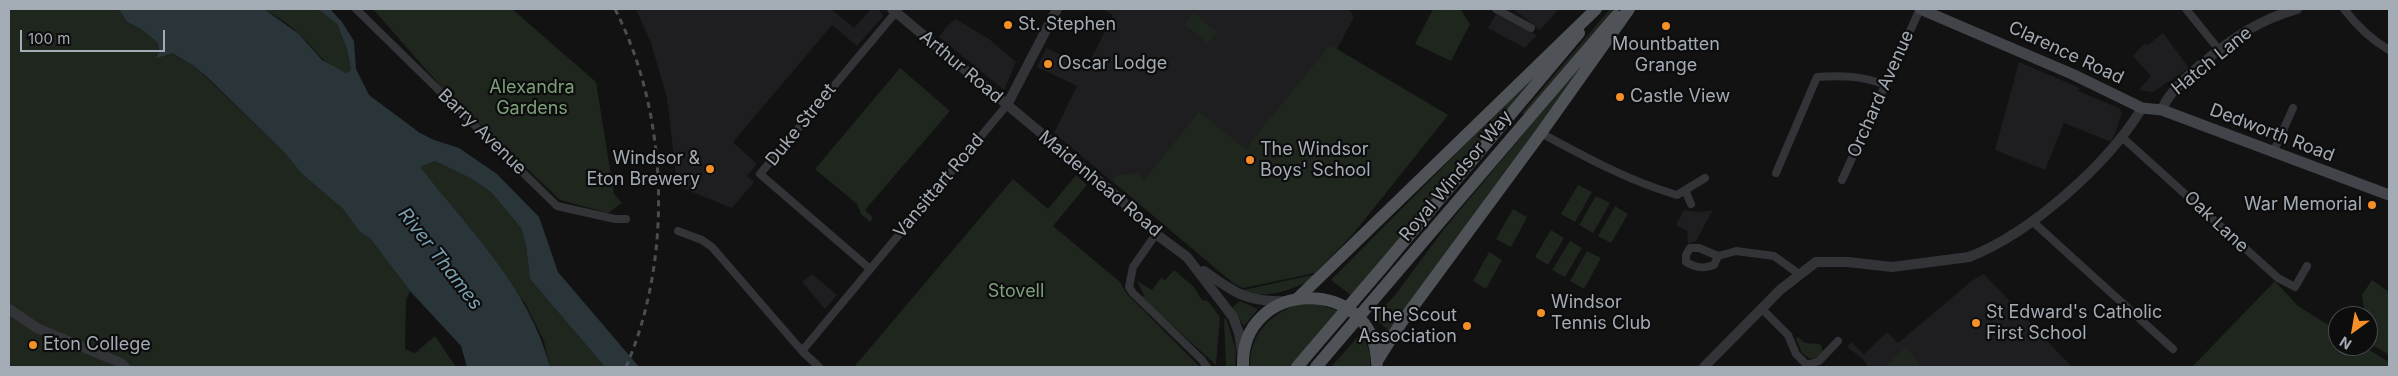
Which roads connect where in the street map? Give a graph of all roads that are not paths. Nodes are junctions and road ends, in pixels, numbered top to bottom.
1 (356, 9) edge
2 (1057, 9) edge
3 (1496, 9) edge
4 (1597, 9) edge
5 (1623, 9) edge
6 (1629, 9) edge
7 (1920, 9) edge
8 (2186, 9) edge
9 (2297, 9) edge
10 (2344, 9) edge
11 (894, 10) edge
12 (1531, 28) dead end
13 (2389, 50) edge
14 (2220, 51) junction
15 (1886, 85) junction
16 (1007, 105) junction
17 (2142, 108) junction
18 (2293, 108) dead end
19 (2162, 110) junction
20 (1542, 133) junction
21 (2123, 138) junction
22 (2273, 153) junction
23 (1776, 173) dead end
24 (1705, 178) dead end
25 (1842, 180) dead end
26 (1685, 190) junction
27 (2389, 194) edge
28 (1692, 204) dead end
29 (626, 219) dead end
30 (2032, 221) junction
31 (678, 231) dead end
32 (1156, 234) junction
33 (1718, 256) dead end
34 (1193, 263) junction
35 (2306, 266) dead end
36 (870, 268) junction
37 (1798, 274) junction
38 (1293, 300) junction
39 (9, 309) edge
40 (1762, 309) junction
41 (1838, 340) dead end
42 (2173, 348) dead end
43 (802, 351) junction
44 (1243, 363) edge
45 (1376, 364) edge
46 (125, 367) edge
47 (819, 367) edge
48 (1207, 367) edge
49 (1297, 367) edge
50 (1316, 367) edge
51 (1704, 367) edge

1 - 29 street, Barry Avenue
2 - 16 street, Vansittart Road
3 - 12 street
4 - 38 main road
4 - 49 main road, Royal Windsor Way, bridge
5 - 50 main road, Royal Windsor Way, bridge
6 - 20 main road
7 - 15 street, Orchard Avenue
7 - 17 main road, Clarence Road
8 - 14 street
9 - 14 street, Hatch Lane
10 - 13 street
11 - 16 street, Arthur Road
11 - 36 street, Duke Street
14 - 19 street, Hatch Lane
15 - 23 street
15 - 25 street, Orchard Avenue
16 - 32 street, Maidenhead Road
16 - 36 street, Vansittart Road
17 - 19 main road, Dedworth Road
17 - 21 street
18 - 22 street
19 - 22 main road, Dedworth Road
20 - 26 street
20 - 45 main road
21 - 30 street
21 - 35 street, Oak Lane
22 - 27 main road, Dedworth Road
24 - 26 street
26 - 28 street
30 - 37 street
30 - 42 street
31 - 43 street
32 - 34 street, Maidenhead Road
32 - 48 street
33 - 37 street
34 - 38 street, Maidenhead Road
34 - 44 street, Maidenhead Road
36 - 43 street, Vansittart Road
37 - 40 street
38 - 44 main road
38 - 45 main road
39 - 46 street
40 - 41 street
40 - 51 street
43 - 47 street

